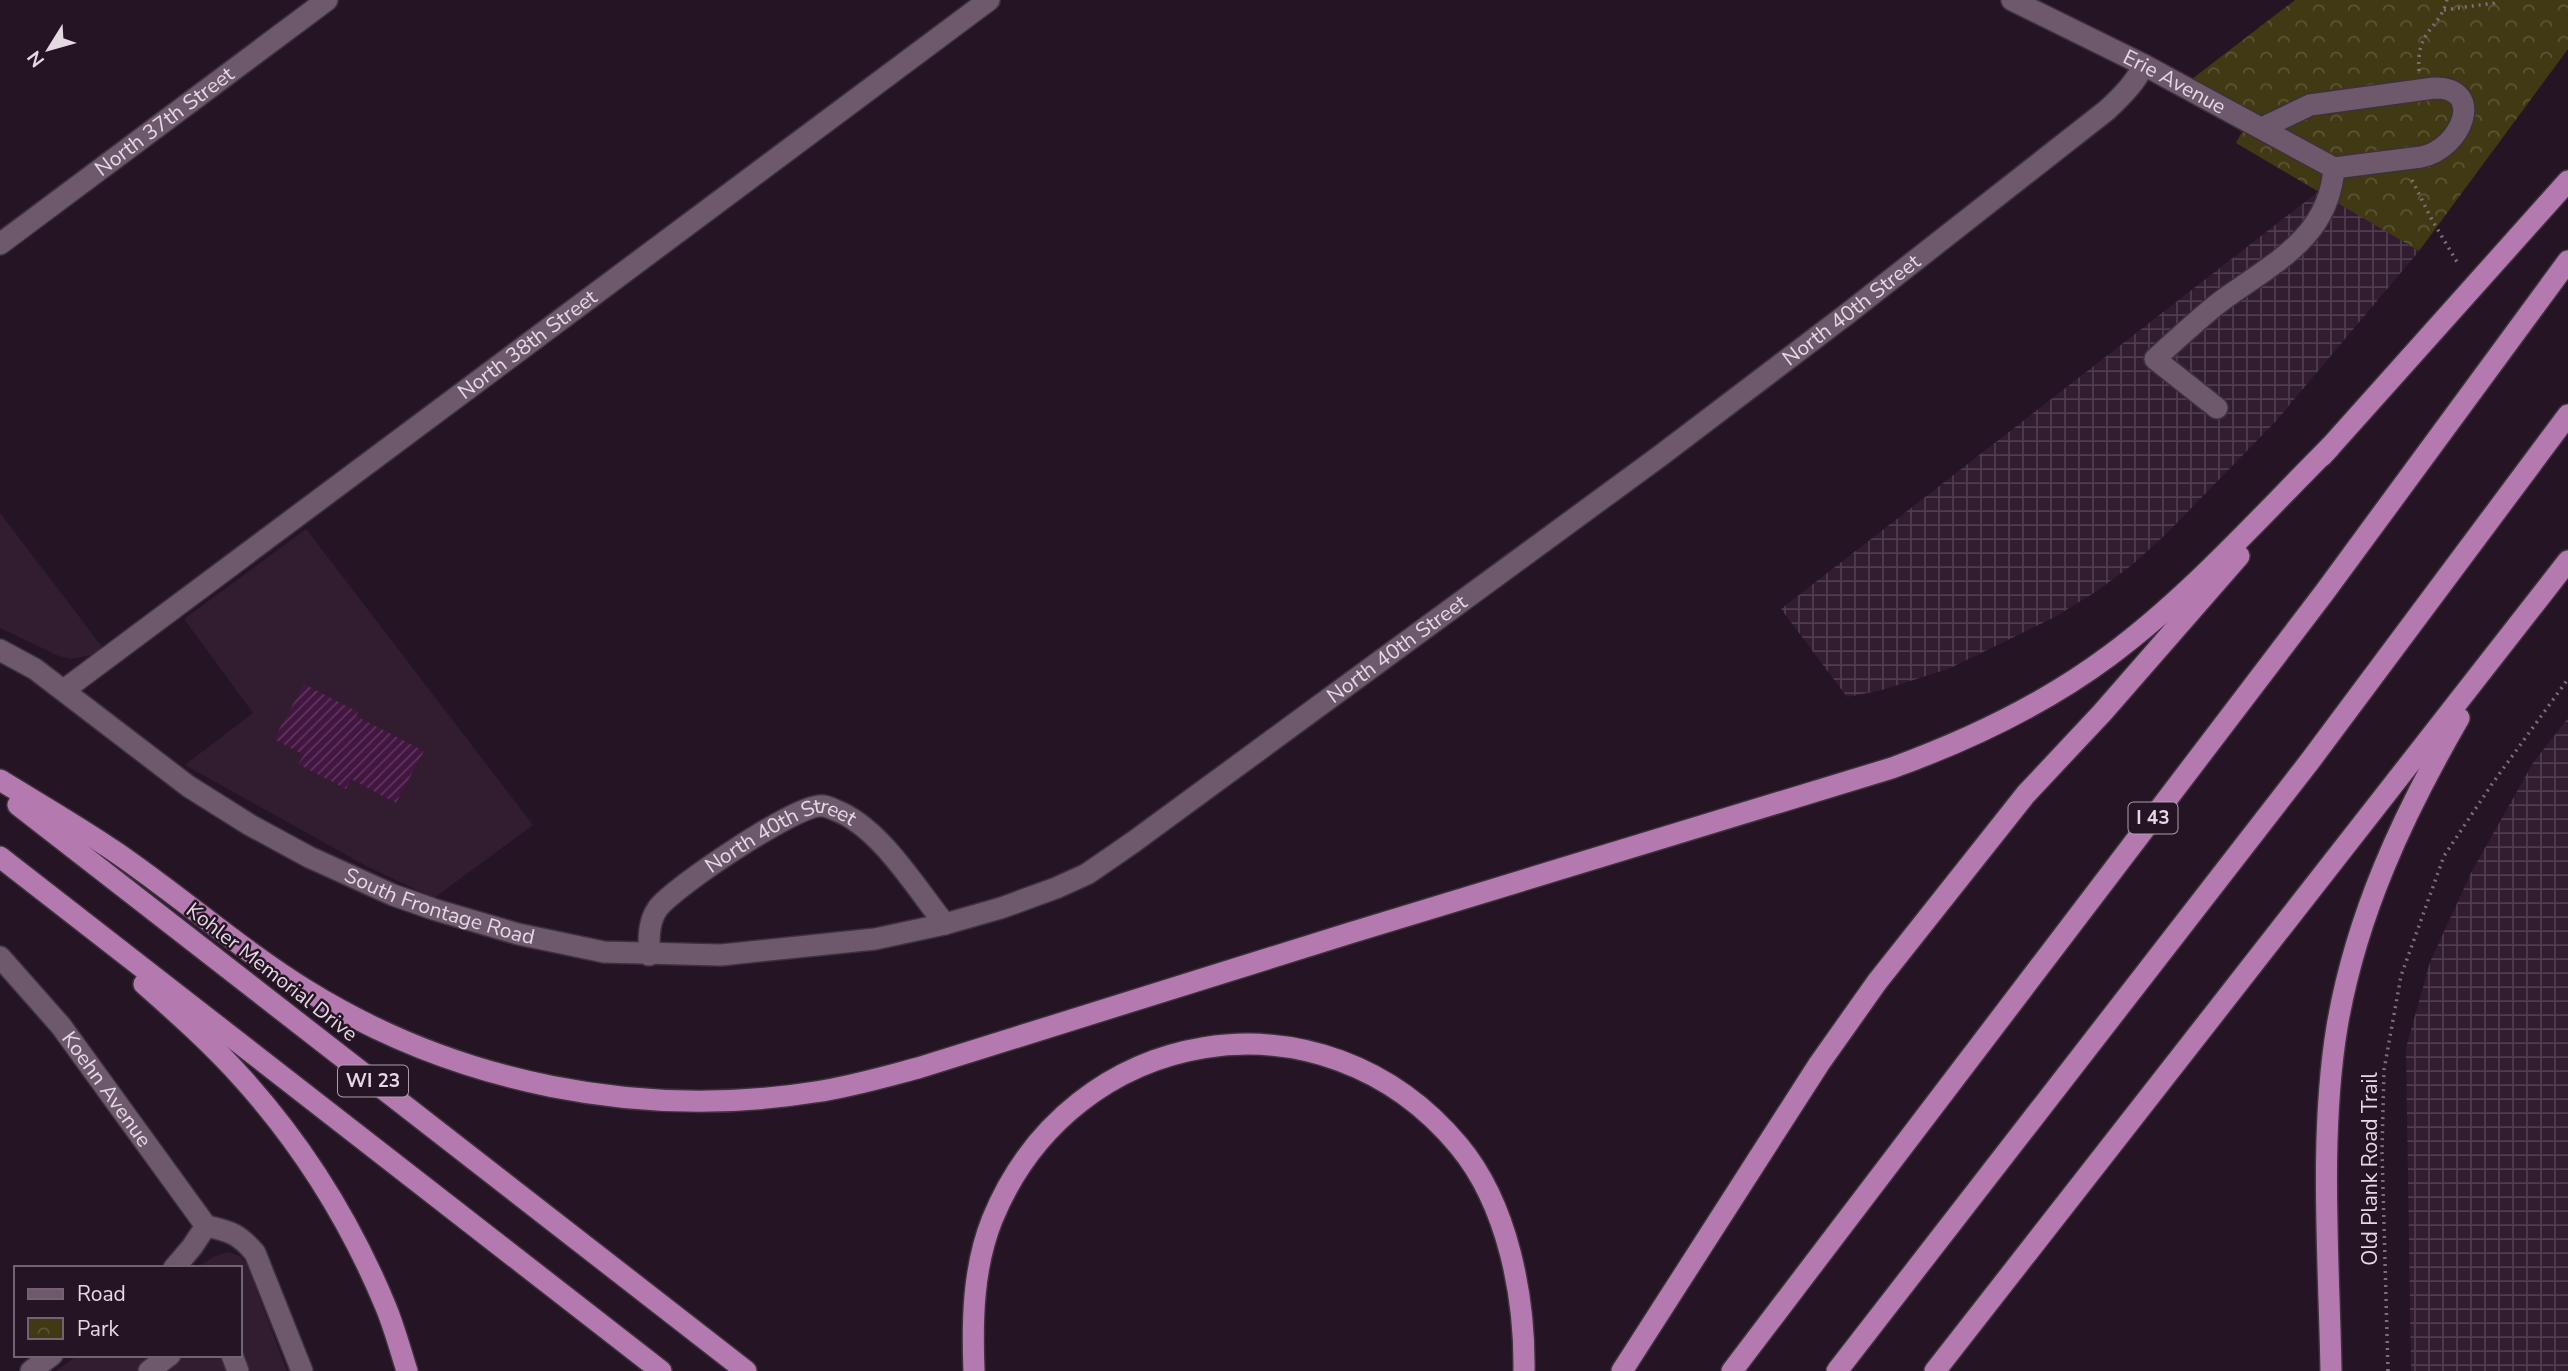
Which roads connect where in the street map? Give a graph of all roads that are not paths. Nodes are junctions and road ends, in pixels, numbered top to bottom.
1 (327, 0) edge
2 (989, 0) edge
3 (2012, 0) edge
4 (2144, 65) junction
5 (2262, 128) junction
6 (2334, 168) junction
7 (2568, 181) edge
8 (0, 244) edge
9 (2568, 261) edge
10 (2217, 408) dead end
11 (2568, 415) edge
12 (2330, 447) junction
13 (2568, 561) edge
14 (0, 650) edge
15 (2495, 655) junction
16 (64, 690) junction
17 (0, 780) edge
18 (0, 791) edge
19 (0, 857) edge
20 (945, 924) junction
21 (649, 954) junction
22 (0, 957) edge
23 (206, 1226) junction
24 (176, 1266) edge
25 (167, 1357) edge
26 (149, 1371) edge
27 (302, 1371) edge
28 (407, 1371) edge
29 (661, 1371) edge
30 (746, 1371) edge
31 (974, 1371) edge
32 (1524, 1371) edge
33 (1622, 1371) edge
34 (1732, 1371) edge
35 (1837, 1371) edge
36 (1935, 1371) edge
37 (2331, 1371) edge

1 - 8 street, North 37th Street
2 - 16 street, North 38th Street
3 - 4 street, Erie Avenue
4 - 5 street, Erie Avenue
4 - 20 street, North 40th Street
5 - 6 street, Erie Avenue
5 - 6 street
6 - 10 street
7 - 12 highway
9 - 34 highway, I 43
11 - 35 highway
12 - 17 highway
12 - 33 highway
13 - 15 highway
14 - 16 street, South Frontage Road
15 - 36 highway
15 - 37 highway
16 - 21 street, South Frontage Road
18 - 30 highway, Kohler Memorial Drive / WI 23
19 - 28 highway
19 - 29 highway, WI 23
20 - 21 street, South Frontage Road
20 - 21 street, North 40th Street
22 - 23 street, Koehn Avenue
23 - 24 street
23 - 27 street
25 - 26 street
31 - 32 highway

